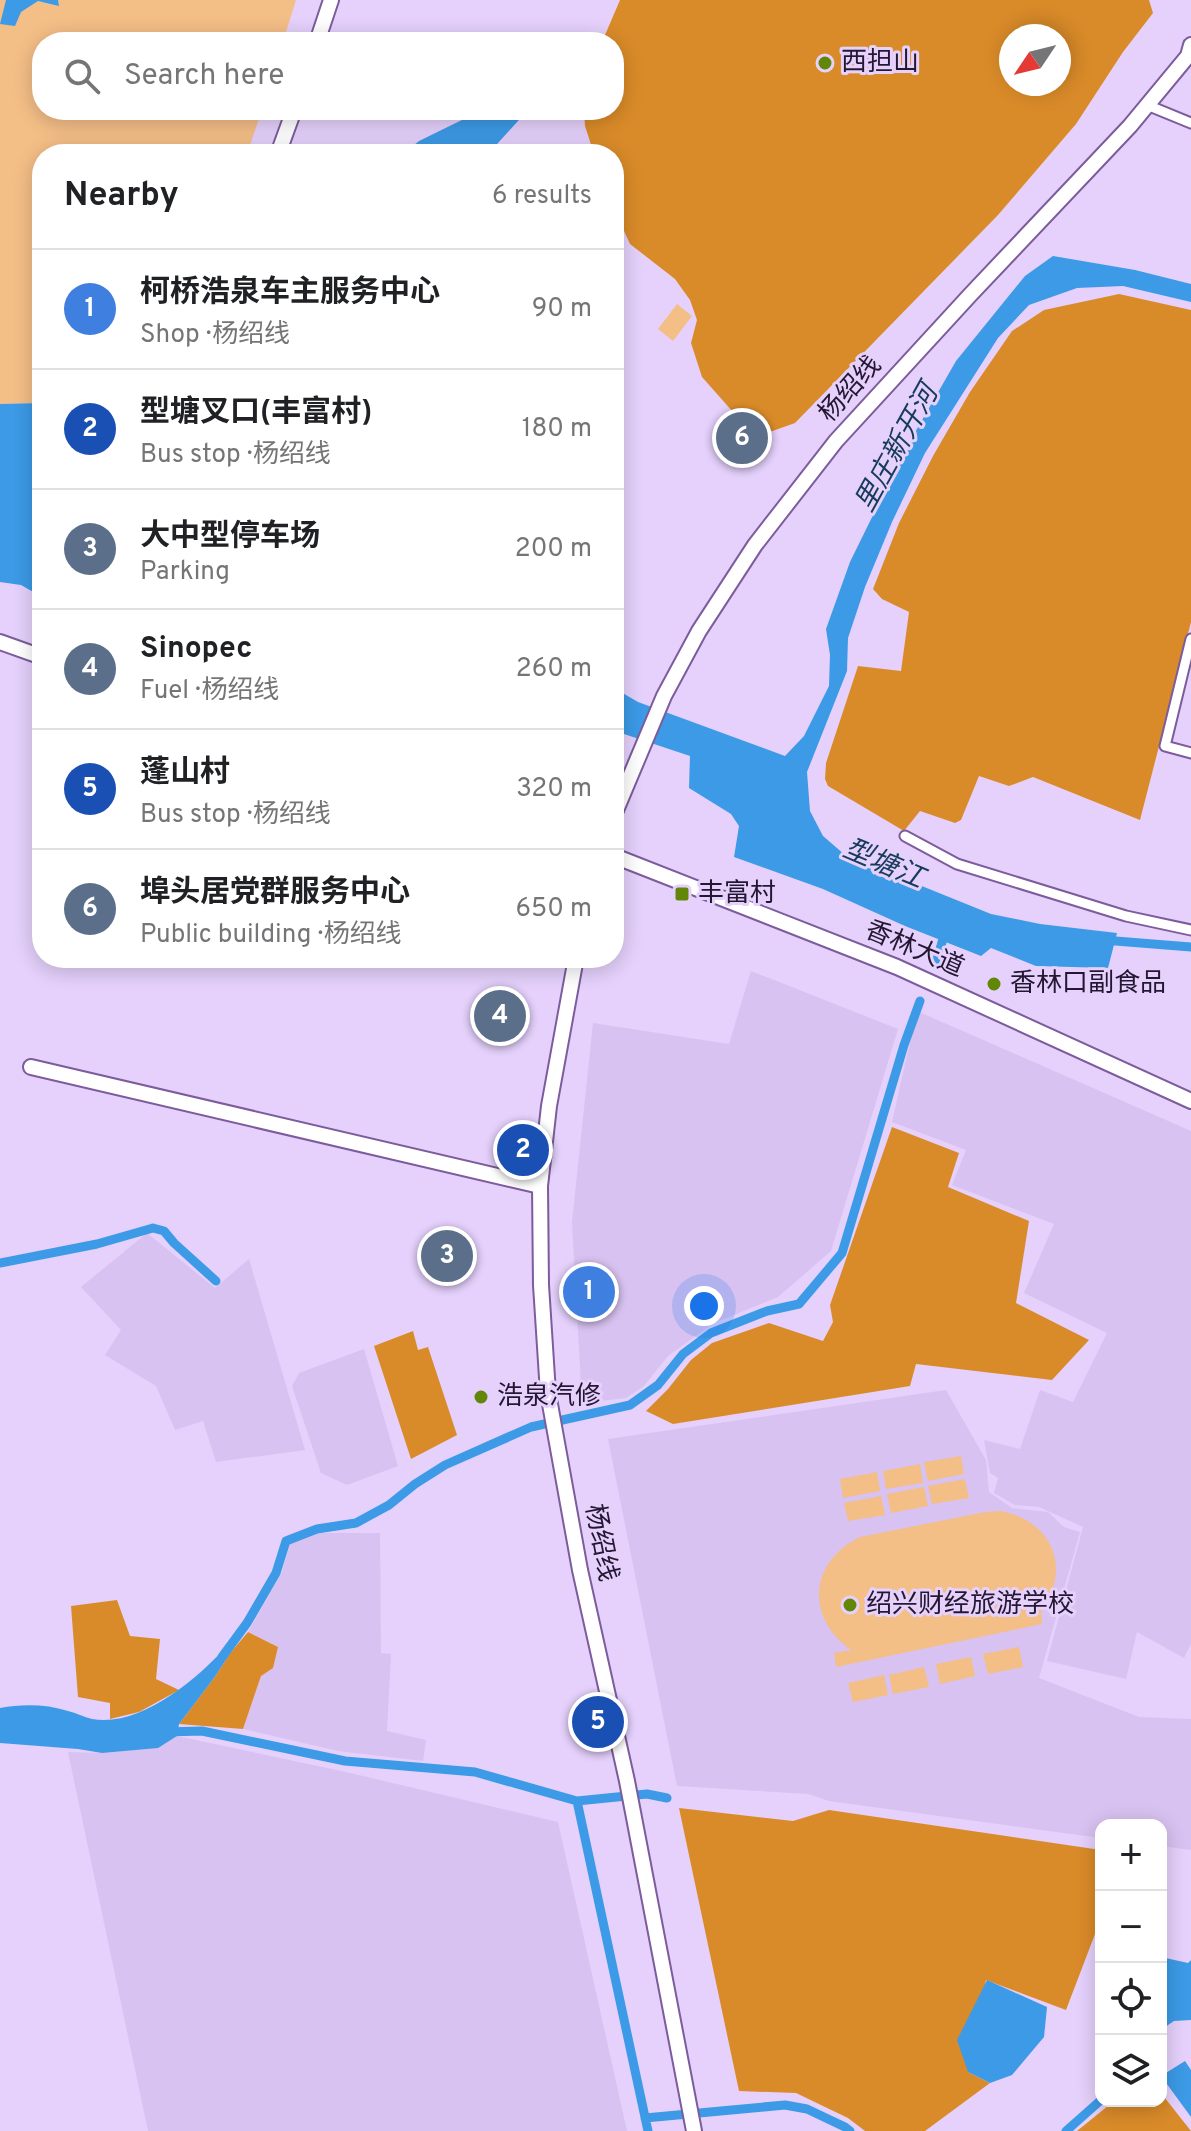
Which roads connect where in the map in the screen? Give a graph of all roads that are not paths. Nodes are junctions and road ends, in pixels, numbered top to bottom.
1 (331, 0) edge
2 (320, 32) edge
3 (1191, 45) edge
4 (1147, 105) junction
5 (290, 120) edge
6 (1191, 123) edge
7 (282, 144) edge
8 (1191, 639) edge
9 (0, 642) edge
10 (32, 653) edge
11 (1191, 753) edge
12 (624, 790) edge
13 (905, 836) dead end
14 (624, 860) edge
15 (1191, 930) edge
16 (574, 968) edge
17 (31, 1067) dead end
18 (1191, 1101) edge
19 (540, 1186) junction
20 (693, 2130) edge

1 - 2 main road
3 - 4 main road, 杨绍线
4 - 6 street
4 - 12 main road, 杨绍线
5 - 7 main road
8 - 11 street
9 - 10 main road
13 - 15 street
14 - 18 main road, 香林大道
16 - 19 main road, 杨绍线
17 - 19 main road
19 - 20 main road, 杨绍线

